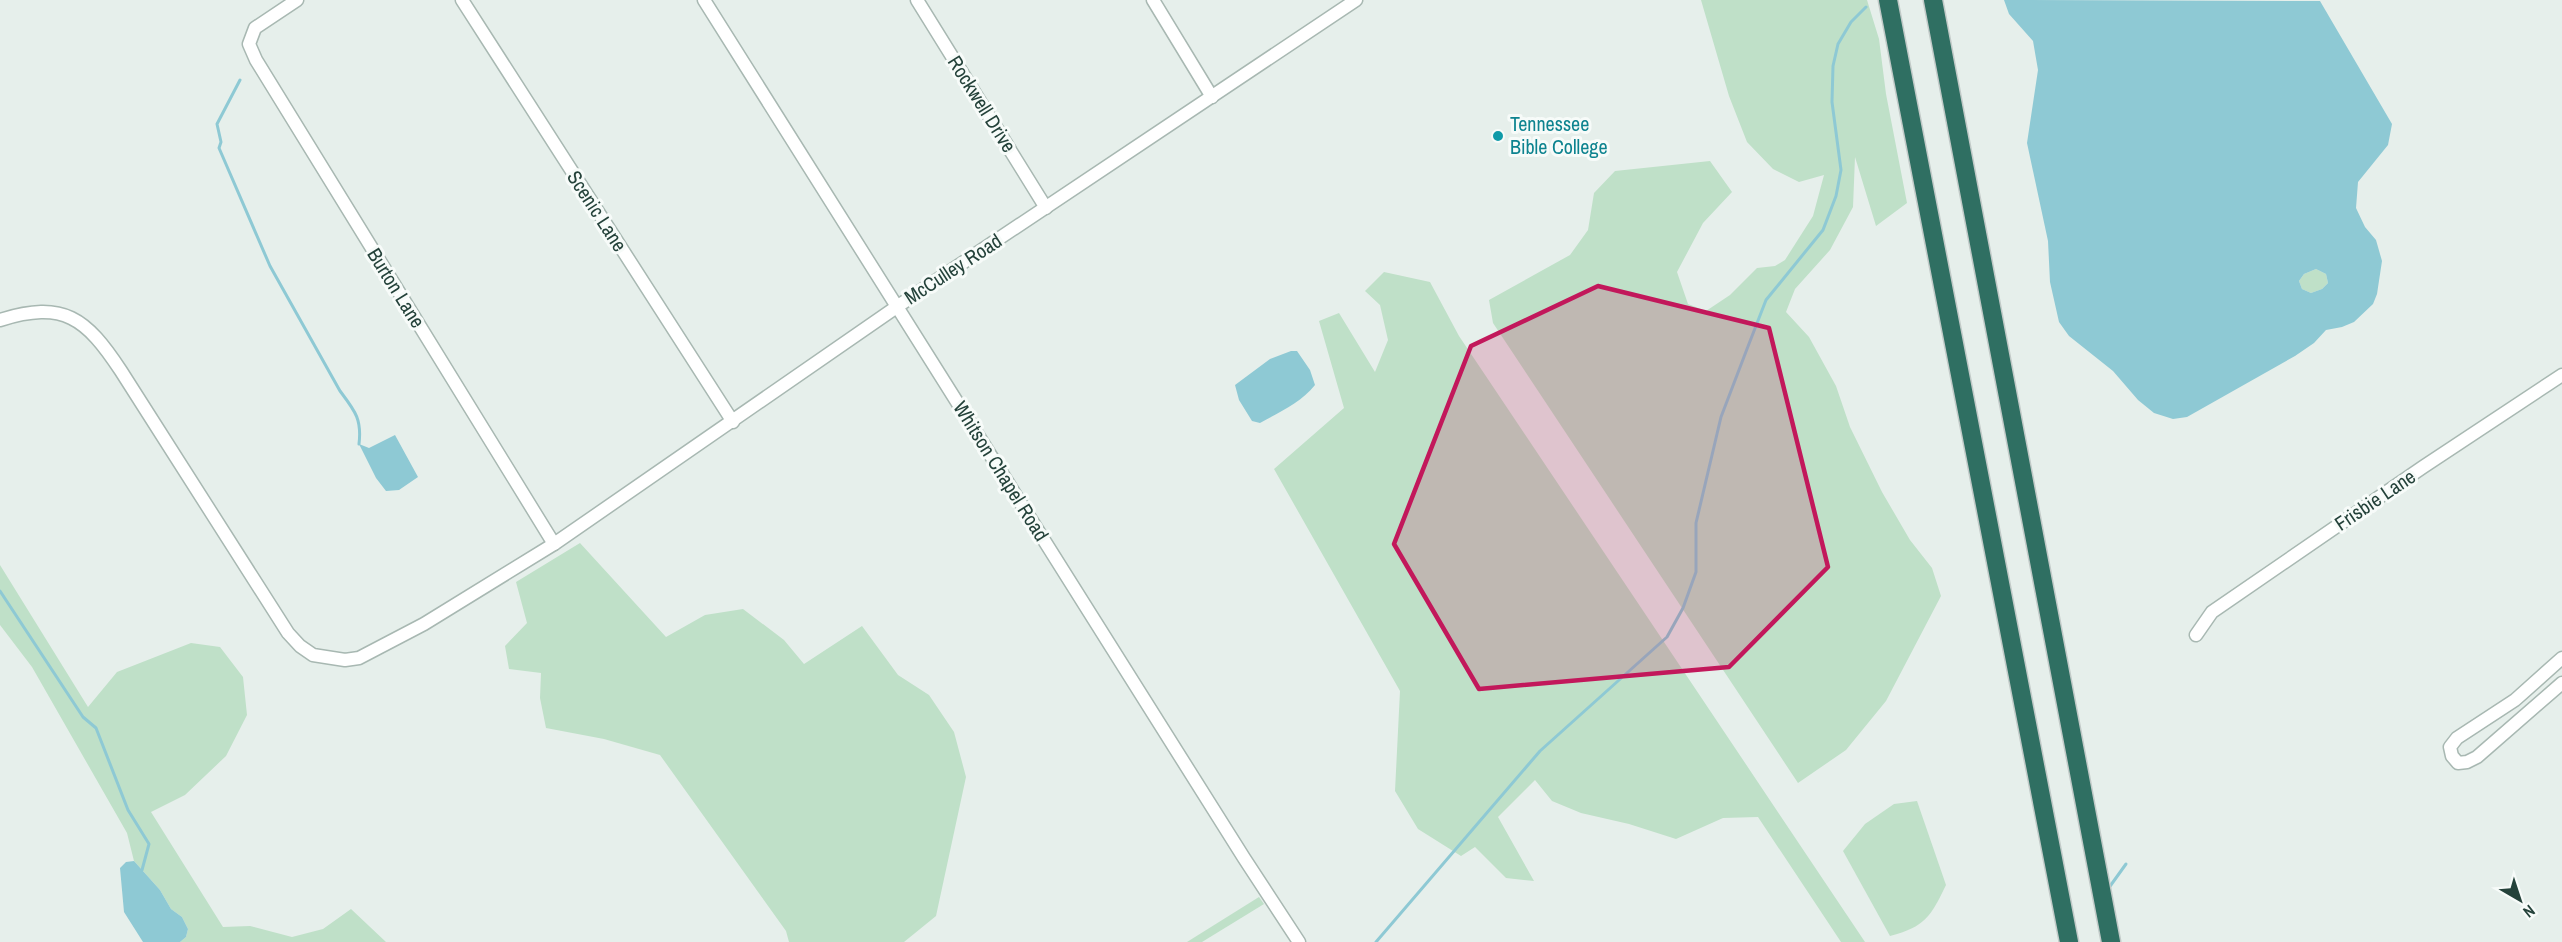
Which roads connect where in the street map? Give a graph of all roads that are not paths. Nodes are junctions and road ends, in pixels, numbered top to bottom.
1 (297, 0) edge
2 (462, 0) edge
3 (704, 0) edge
4 (917, 0) edge
5 (1153, 0) edge
6 (1356, 0) edge
7 (1888, 0) edge
8 (1933, 0) edge
9 (1212, 97) junction
10 (1046, 208) junction
11 (898, 306) junction
12 (0, 320) edge
13 (2562, 375) edge
14 (733, 422) junction
15 (554, 544) junction
16 (2196, 635) dead end
17 (2562, 658) edge
18 (2562, 683) edge
19 (1299, 942) edge
20 (2069, 942) edge
21 (2111, 942) edge

1 - 15 street, Burton Lane
2 - 14 street, Scenic Lane
3 - 11 street, Whitson Chapel Road
4 - 10 street, Rockwell Drive
5 - 9 street
6 - 9 street, McCulley Road
7 - 20 highway
8 - 21 highway
9 - 10 street, McCulley Road
10 - 11 street, McCulley Road
11 - 14 street, McCulley Road
11 - 19 street, Whitson Chapel Road
12 - 15 street, McCulley Road
13 - 16 street, Frisbie Lane
14 - 15 street, McCulley Road
17 - 18 street

